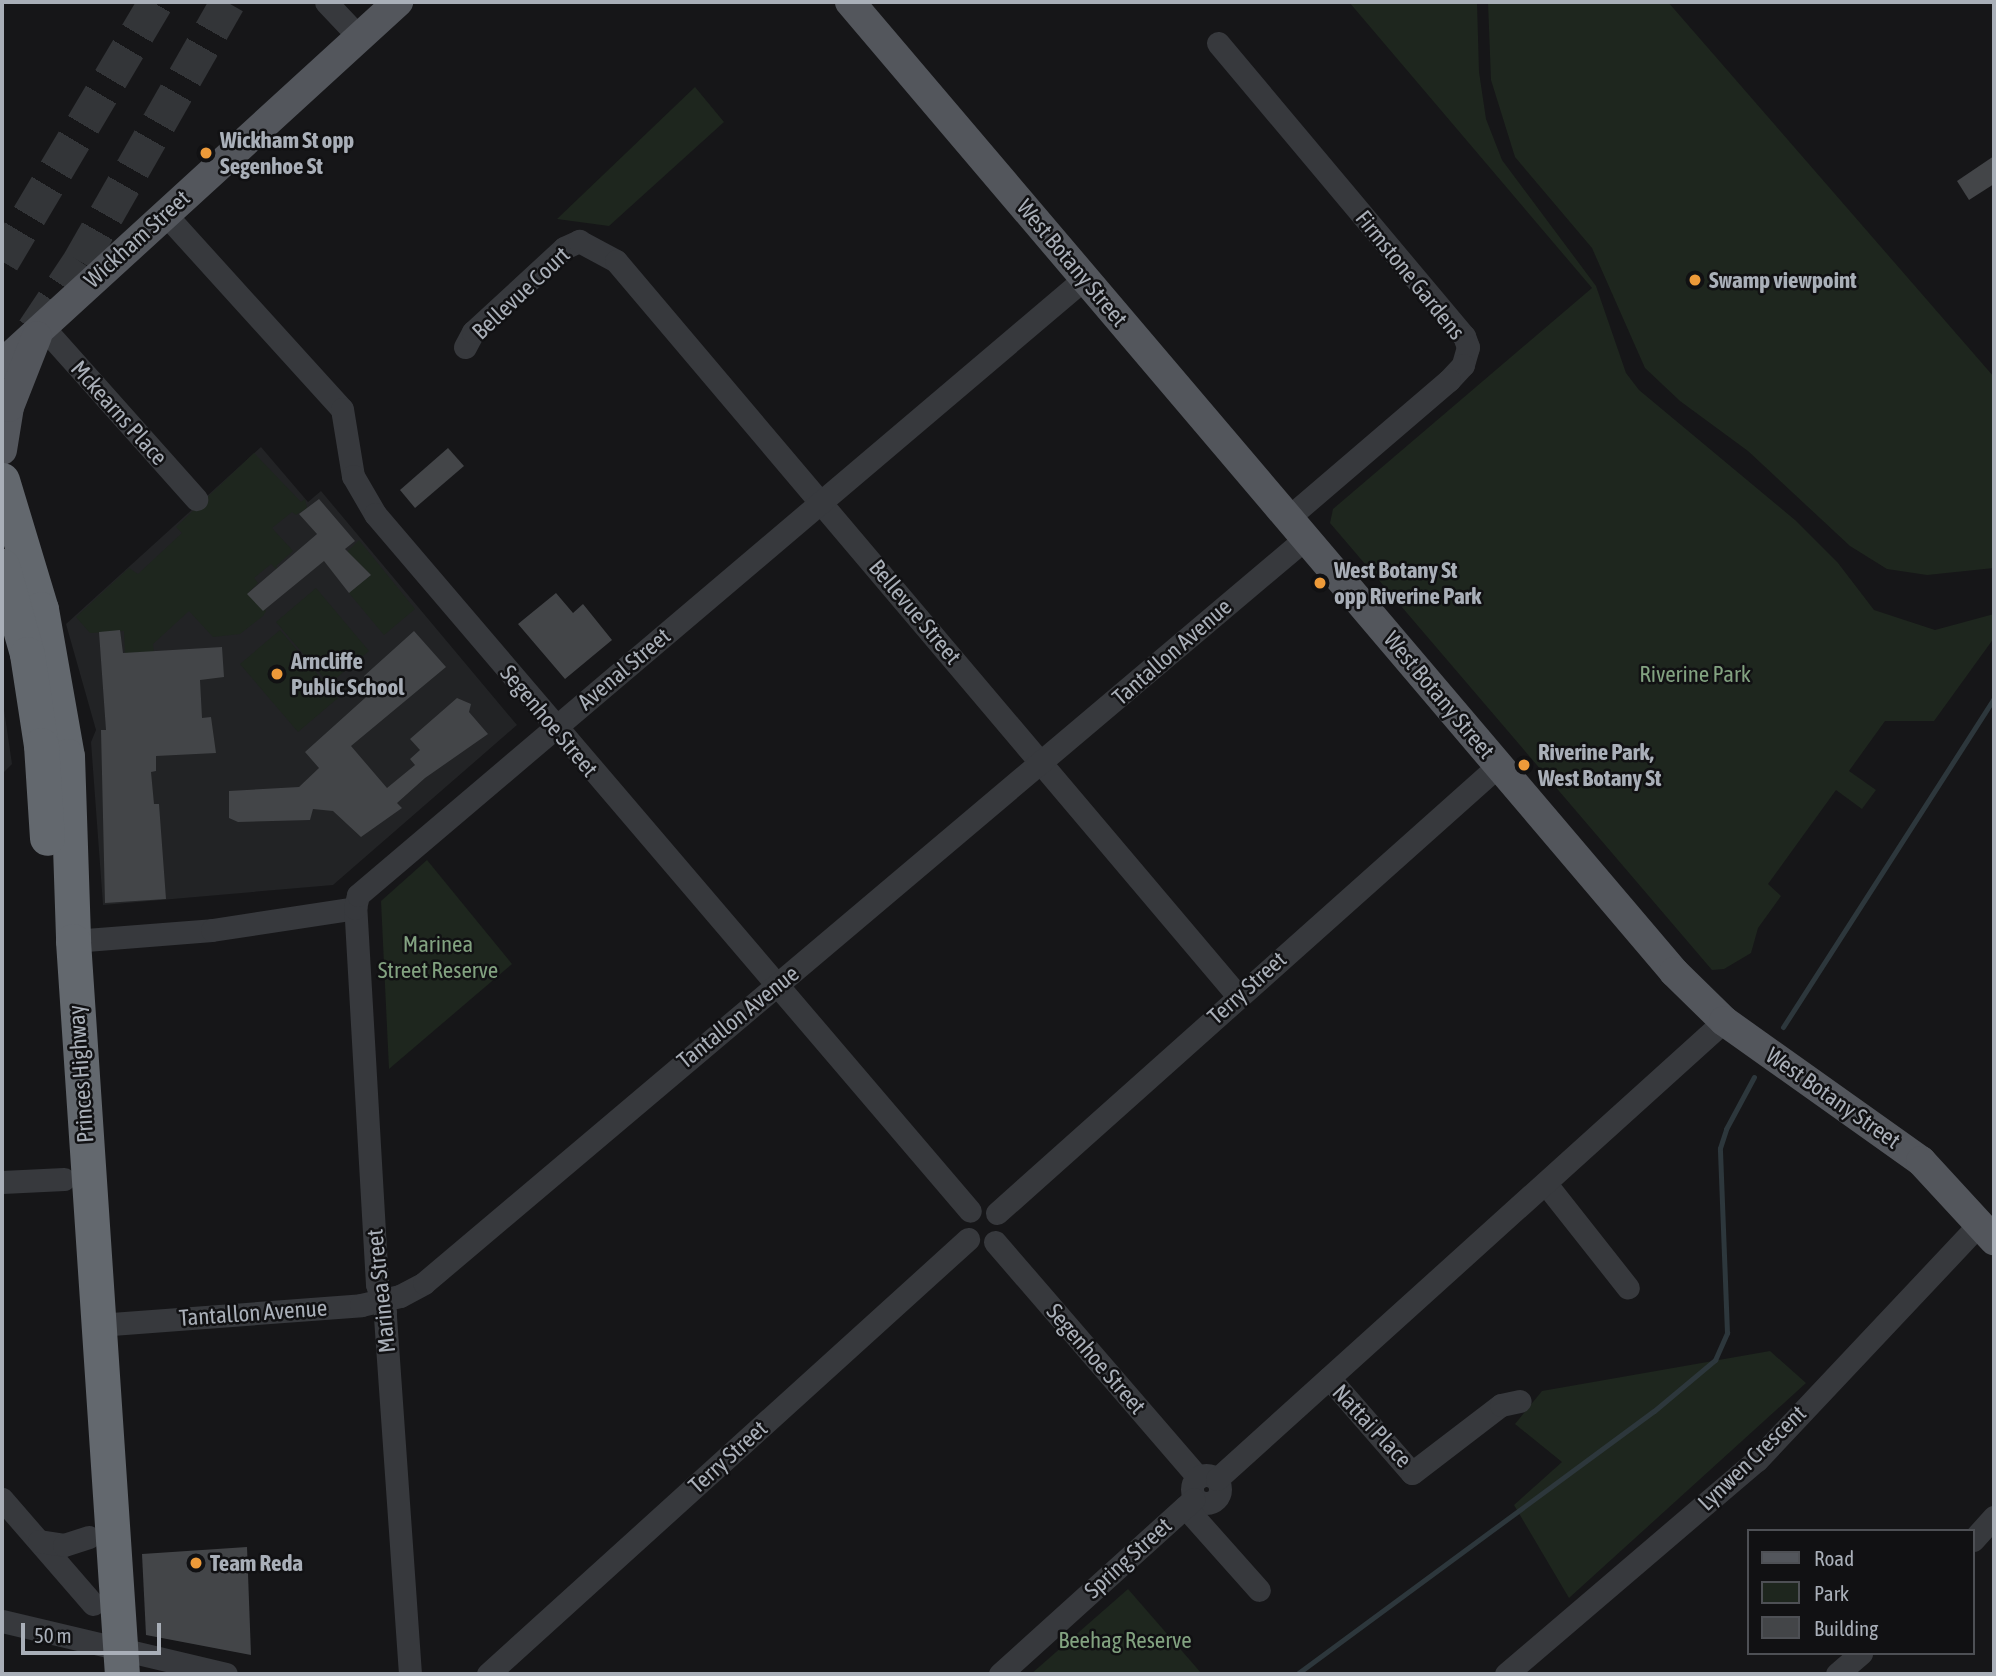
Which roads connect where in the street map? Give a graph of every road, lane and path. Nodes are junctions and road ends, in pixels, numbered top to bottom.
1 (326, 2) edge
2 (398, 2) edge
3 (849, 2) edge
4 (359, 37) junction
5 (1218, 43) dead end
6 (165, 214) junction
7 (579, 241) joint
8 (1084, 278) junction
9 (42, 326) junction
10 (2, 337) edge
11 (465, 346) dead end
12 (2, 364) edge
13 (2, 450) edge
14 (2, 480) edge
15 (196, 499) dead end
16 (822, 501) junction
17 (1297, 527) junction
18 (2, 566) edge
19 (554, 728) junction
20 (1042, 763) junction
21 (1499, 765) junction
22 (355, 908) junction
23 (72, 941) junction
24 (776, 986) junction
25 (1238, 996) junction
26 (1724, 1021) junction
27 (64, 1179) junction
28 (2, 1182) edge
29 (1546, 1184) junction
30 (970, 1212) junction
31 (997, 1213) junction
32 (1987, 1231) edge
33 (968, 1239) junction
34 (995, 1241) junction
35 (1628, 1288) dead end
36 (382, 1300) junction
37 (98, 1325) junction
38 (1329, 1378) junction
39 (1520, 1401) dead end
40 (1199, 1490) junction
41 (2, 1499) edge
42 (1994, 1517) edge
43 (89, 1537) junction
44 (1975, 1538) edge
45 (39, 1541) junction
46 (1259, 1590) dead end
47 (93, 1604) junction
48 (2, 1621) edge
49 (1859, 1655) edge
50 (109, 1661) edge
51 (226, 1674) edge
52 (410, 1674) edge
53 (488, 1674) edge
54 (999, 1674) edge
55 (1506, 1674) edge
56 (1837, 1674) edge

1 - 4 street
2 - 4 main road, Wickham Street
3 - 8 main road, West Botany Street
4 - 6 main road, Wickham Street
5 - 17 street, Firmstone Gardens
6 - 9 main road, Wickham Street
6 - 19 street, Segenhoe Street
7 - 11 street, Bellevue Court
7 - 16 street, Bellevue Street
8 - 16 street, Avenal Street
8 - 17 main road, West Botany Street
9 - 10 main road
9 - 12 main road, Wickham Street
9 - 13 main road
9 - 15 street, Mckearns Place
14 - 23 highway, Princes Highway
16 - 19 street, Avenal Street
16 - 20 street, Bellevue Street
17 - 20 street, Tantallon Avenue
17 - 21 main road, West Botany Street
18 - 27 highway, Princes Highway
19 - 22 street, Avenal Street
19 - 24 street, Segenhoe Street
20 - 24 street, Tantallon Avenue
20 - 25 street, Bellevue Street
21 - 25 street, Terry Street
21 - 26 main road, West Botany Street
22 - 23 street
22 - 36 street, Marinea Street
23 - 37 highway, Princes Highway
24 - 30 street, Segenhoe Street
24 - 36 street, Tantallon Avenue
25 - 31 street, Terry Street
26 - 29 street, Spring Street
26 - 32 main road, West Botany Street
27 - 28 street
27 - 43 highway, Princes Highway
29 - 35 street
29 - 38 street, Spring Street
30 - 31 street
30 - 33 street
31 - 34 street
32 - 55 street, Lynwen Crescent
33 - 34 street
33 - 53 street, Terry Street
34 - 40 street, Segenhoe Street
36 - 37 street, Tantallon Avenue
36 - 52 street, Marinea Street
37 - 50 highway, Princes Highway
38 - 39 street, Nattai Place
38 - 40 street, Spring Street
40 - 46 street, Segenhoe Street
40 - 54 street, Spring Street
41 - 45 street
42 - 44 street
43 - 45 street
43 - 47 highway, Princes Highway
45 - 47 street
47 - 50 highway, Princes Highway
48 - 50 street
49 - 56 street
50 - 51 street

